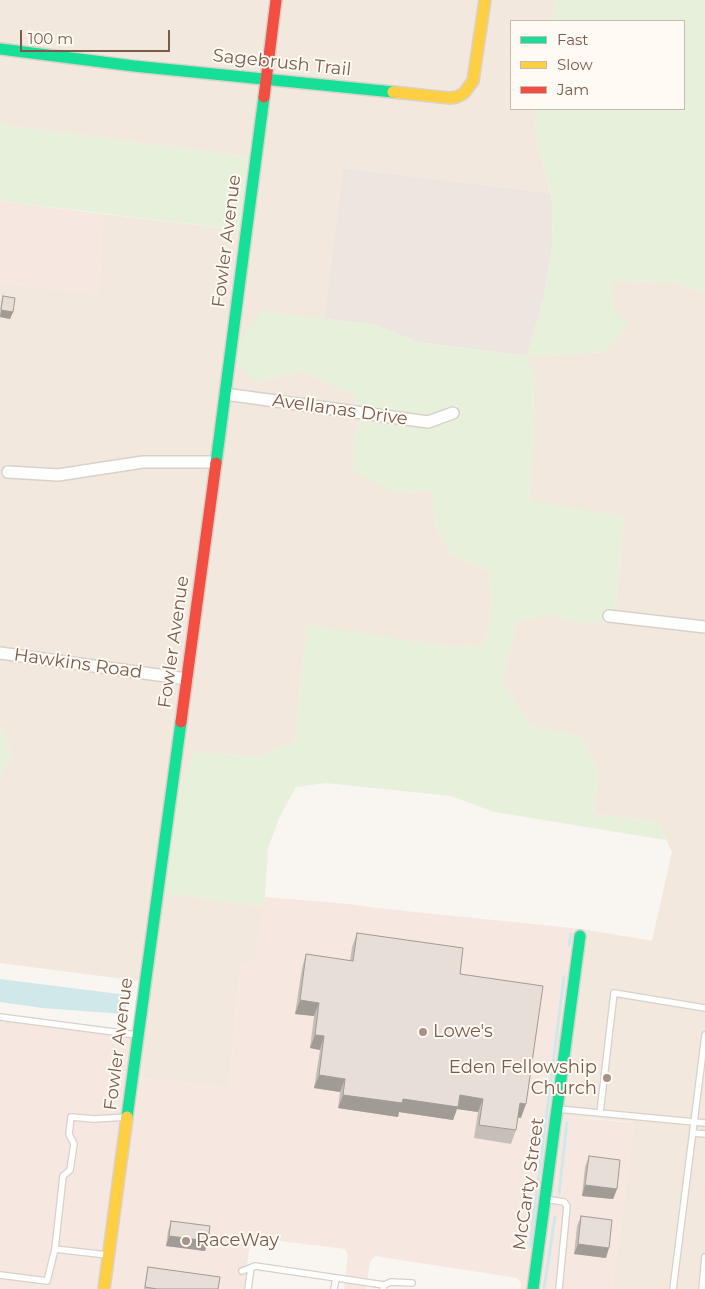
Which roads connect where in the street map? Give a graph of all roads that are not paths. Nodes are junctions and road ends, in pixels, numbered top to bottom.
1 (276, 0) edge
2 (484, 0) edge
3 (0, 49) edge
4 (266, 79) junction
5 (225, 394) junction
6 (454, 413) dead end
7 (215, 462) junction
8 (8, 472) dead end
9 (609, 616) dead end
10 (705, 627) edge
11 (0, 653) edge
12 (187, 679) junction
13 (580, 936) dead end
14 (705, 1008) edge
15 (0, 1017) edge
16 (137, 1035) junction
17 (705, 1035) edge
18 (557, 1109) junction
19 (600, 1113) junction
20 (128, 1117) junction
21 (695, 1122) junction
22 (705, 1123) edge
23 (693, 1133) junction
24 (705, 1134) edge
25 (545, 1199) junction
26 (55, 1249) junction
27 (109, 1256) junction
28 (705, 1257) edge
29 (251, 1268) junction
30 (242, 1271) dead end
31 (0, 1275) edge
32 (336, 1278) junction
33 (412, 1283) dead end
34 (384, 1287) edge
35 (104, 1289) edge
36 (248, 1289) edge
37 (334, 1289) edge
38 (532, 1289) edge
39 (560, 1289) edge
40 (673, 1289) edge
41 (702, 1289) edge

1 - 4 street, Fowler Avenue
2 - 4 street, Sagebrush Trail
3 - 4 street, Sagebrush Trail
4 - 5 street, Fowler Avenue
5 - 6 street, Avellanas Drive
5 - 7 street, Fowler Avenue
7 - 8 street
7 - 12 street, Fowler Avenue
9 - 10 street
11 - 12 street, Hawkins Road
12 - 16 street, Fowler Avenue
13 - 18 street, McCarty Street
14 - 19 lane
15 - 16 lane
16 - 20 street, Fowler Avenue
17 - 21 lane
18 - 19 lane
18 - 25 street, McCarty Street
19 - 21 lane
20 - 26 lane
20 - 27 street, Fowler Avenue
21 - 22 lane
21 - 23 lane
23 - 24 lane
23 - 40 lane
25 - 38 street, McCarty Street
25 - 39 lane
26 - 27 lane
26 - 31 lane
27 - 35 street, Fowler Avenue
28 - 41 lane
29 - 30 lane
29 - 32 lane
29 - 36 lane
32 - 34 lane
32 - 37 lane
33 - 34 lane

